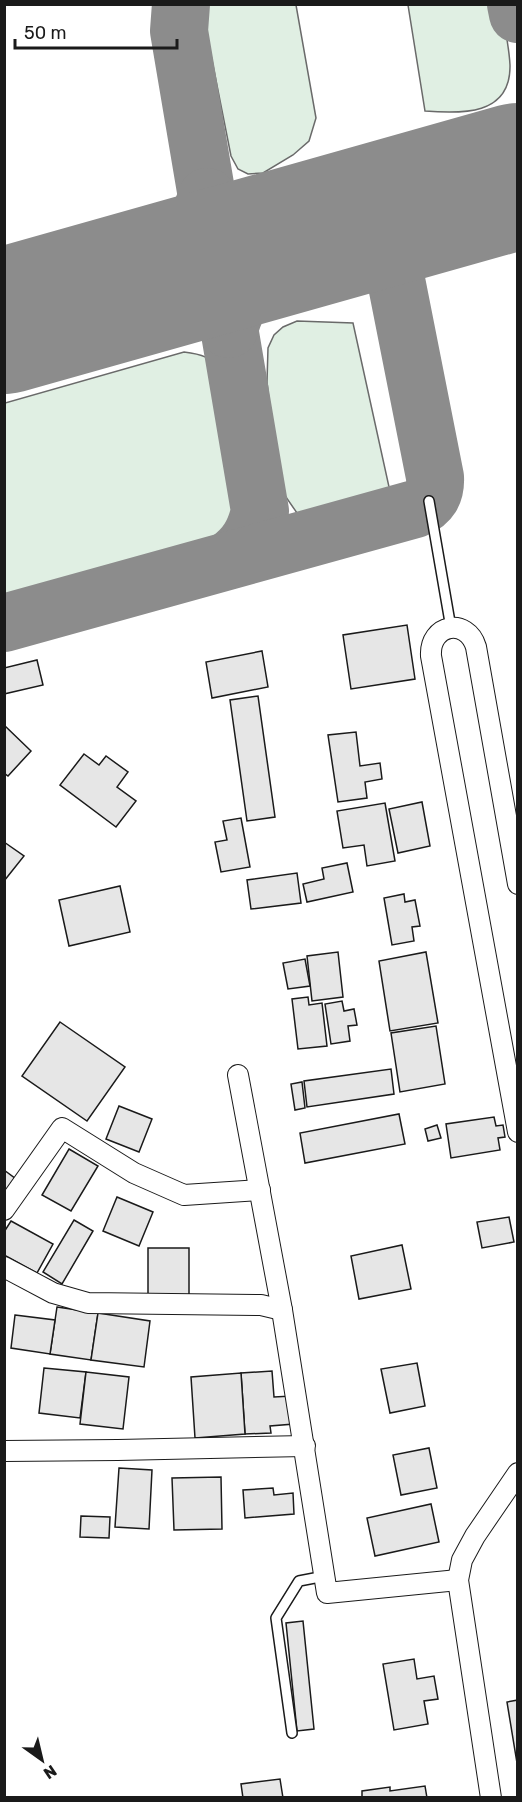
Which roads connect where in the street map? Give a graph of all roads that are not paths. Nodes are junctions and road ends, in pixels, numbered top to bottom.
1 (429, 501) dead end
2 (451, 628) junction
3 (518, 884) edge
4 (238, 1075) dead end
5 (518, 1132) edge
6 (260, 1190) junction
7 (4, 1210) edge
8 (4, 1267) edge
9 (282, 1310) junction
10 (304, 1446) junction
11 (4, 1451) edge
12 (518, 1473) edge
13 (325, 1576) junction
14 (458, 1580) junction
15 (292, 1733) dead end
16 (491, 1797) edge

1 - 2 lane
2 - 3 street
2 - 5 street
4 - 6 street
6 - 7 street
6 - 9 street
8 - 9 street
9 - 10 street
10 - 11 street
10 - 13 street
12 - 14 street
13 - 14 street
13 - 15 lane
14 - 16 street

